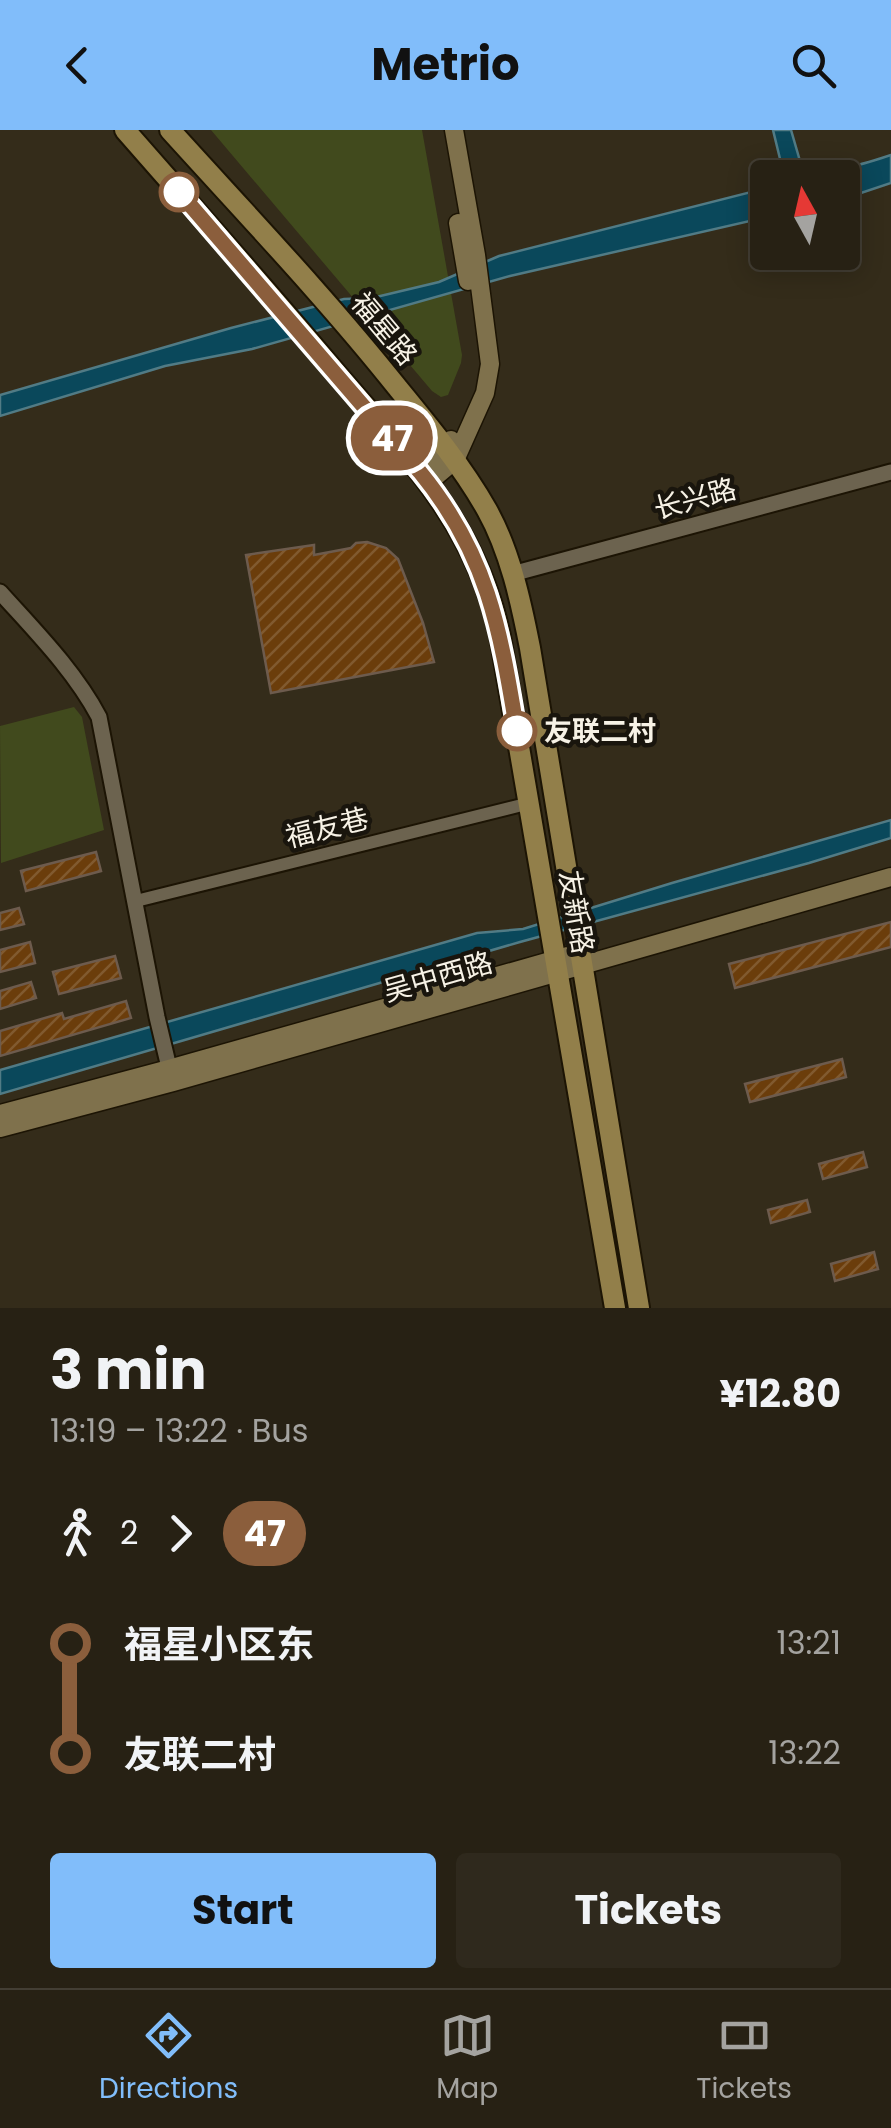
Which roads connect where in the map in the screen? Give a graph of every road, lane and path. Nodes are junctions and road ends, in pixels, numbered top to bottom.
1 (124, 130) edge
2 (170, 130) edge
3 (442, 130) edge
4 (454, 130) edge
5 (469, 255) junction
6 (384, 371) junction
7 (354, 394) junction
8 (451, 455) junction
9 (891, 472) edge
10 (425, 477) junction
11 (512, 574) junction
12 (0, 592) edge
13 (530, 648) joint
14 (530, 803) junction
15 (891, 866) edge
16 (891, 877) edge
17 (136, 901) junction
18 (580, 952) junction
19 (556, 957) junction
20 (171, 1076) junction
21 (0, 1114) edge
22 (0, 1128) edge
23 (615, 1308) edge
24 (639, 1308) edge

1 - 7 main road
2 - 6 main road, 福星路
3 - 5 main road
4 - 5 main road
5 - 8 main road
6 - 7 main road
6 - 8 main road, 福星路
7 - 10 main road
8 - 10 main road
8 - 11 main road, 福星路
9 - 11 street, 长兴路
10 - 14 main road, 友新路
11 - 13 main road, 福星路
12 - 17 street
13 - 18 main road, 友新路
14 - 17 street, 福友巷
14 - 19 main road, 友新路
15 - 18 main road, 吴中西路
16 - 18 main road, 吴中西路
17 - 20 street
18 - 19 main road, 吴中西路
18 - 24 main road, 友新路
19 - 20 main road, 吴中西路
19 - 23 main road, 友新路
20 - 21 main road, 吴中西路
20 - 22 main road, 吴中西路

